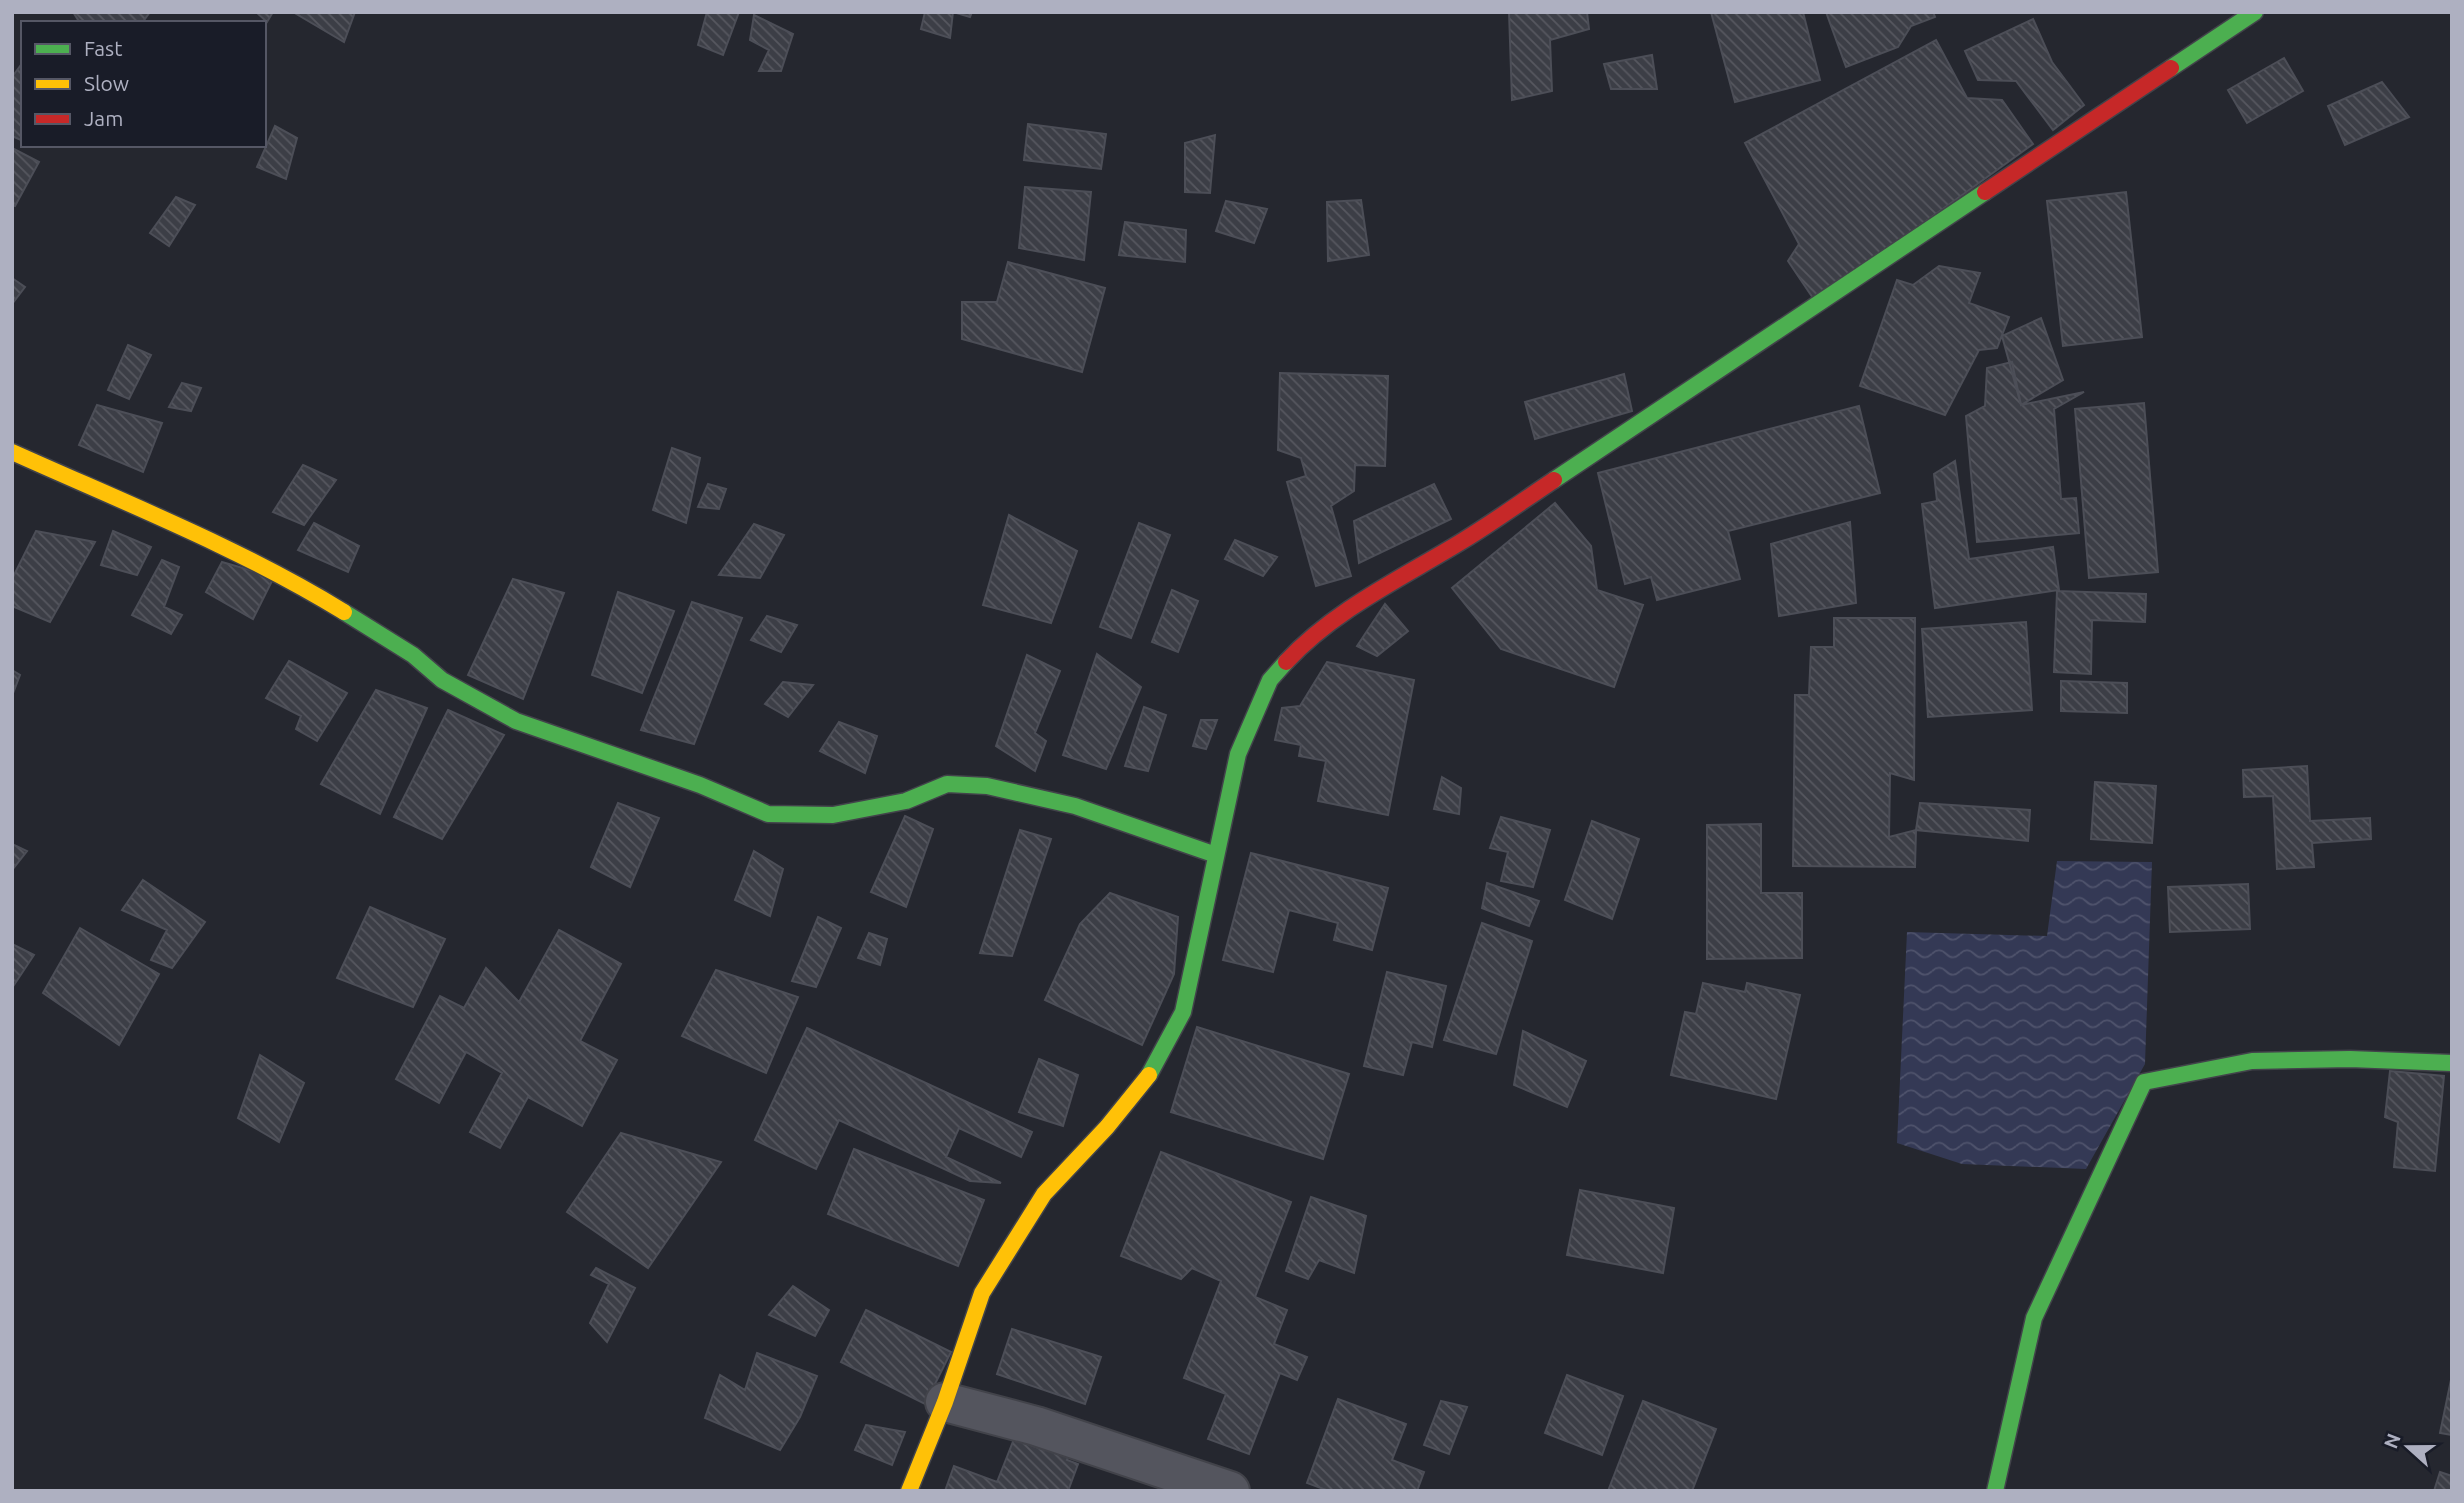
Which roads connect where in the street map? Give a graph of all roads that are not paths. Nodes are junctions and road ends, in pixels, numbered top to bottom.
1 (2255, 12) edge
2 (12, 452) edge
3 (1216, 855) junction
4 (2452, 1063) edge
5 (946, 1402) junction
6 (909, 1491) edge
7 (1230, 1491) edge
8 (1995, 1491) edge

1 - 3 street
2 - 3 street
3 - 5 street
4 - 8 street
5 - 6 street
5 - 7 street

